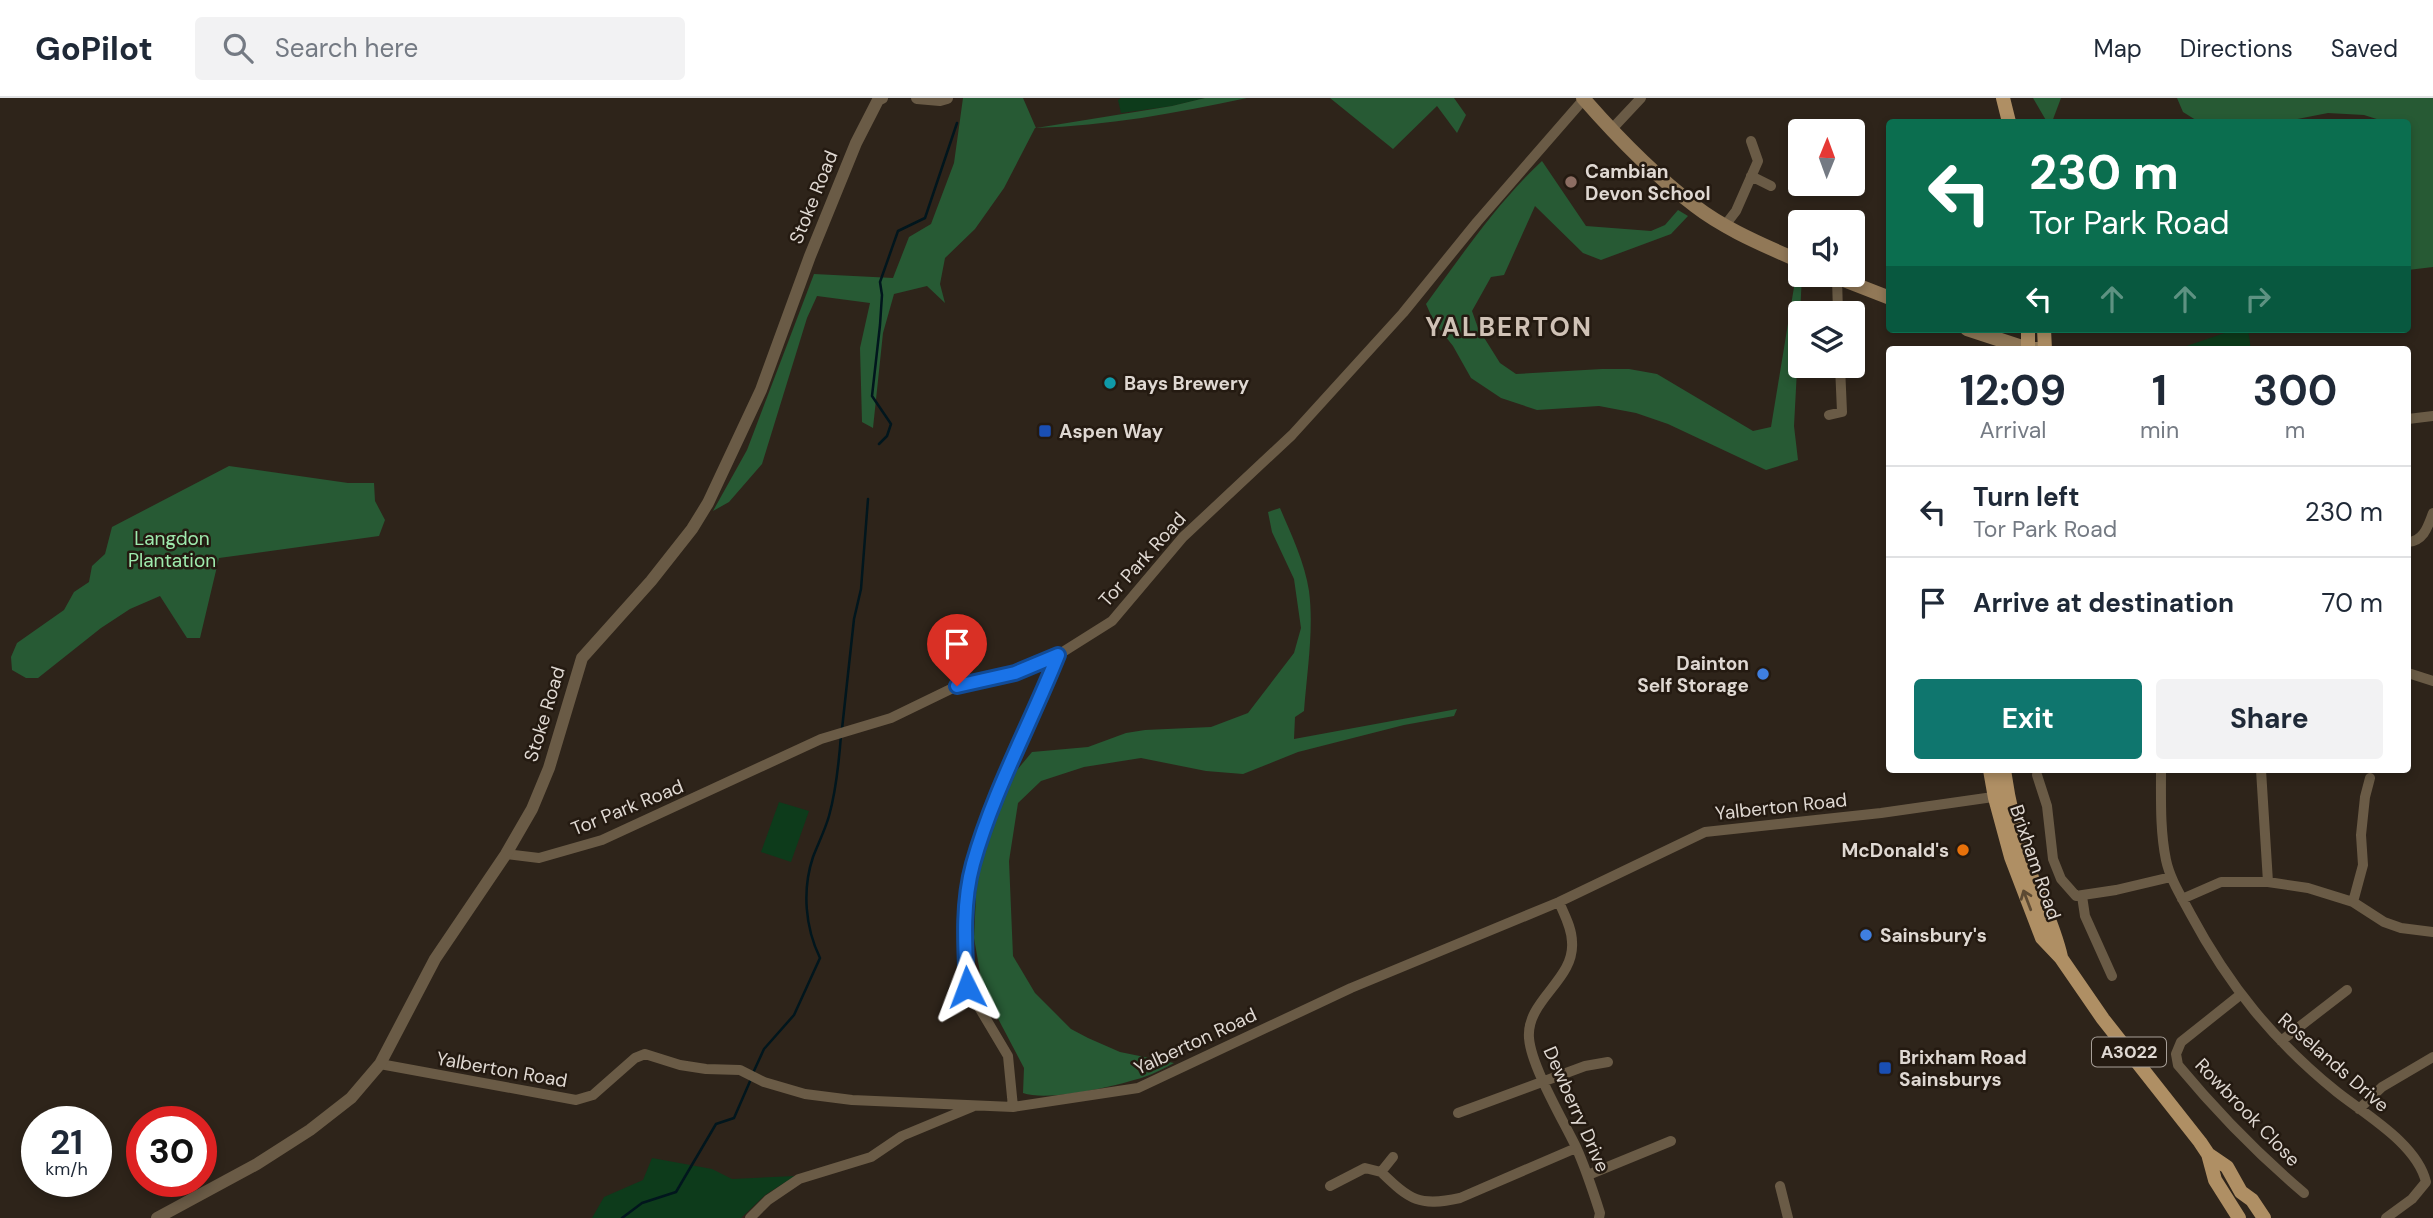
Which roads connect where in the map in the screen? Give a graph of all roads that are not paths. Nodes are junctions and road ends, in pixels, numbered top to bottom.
1 (882, 98) edge
2 (917, 98) edge
3 (947, 98) edge
4 (1641, 98) edge
5 (2003, 98) edge
6 (1583, 99) edge
7 (2008, 119) edge
8 (1611, 130) junction
9 (1751, 141) dead end
10 (1751, 176) junction
11 (1771, 187) dead end
12 (1726, 225) junction
13 (1788, 256) edge
14 (1862, 287) edge
15 (1886, 296) edge
16 (1979, 333) edge
17 (2017, 346) edge
18 (1841, 378) edge
19 (1829, 415) dead end
20 (2433, 416) edge
21 (2411, 419) edge
22 (2433, 513) edge
23 (2411, 542) edge
24 (1058, 655) junction
25 (2411, 674) edge
26 (2433, 681) edge
27 (1991, 773) edge
28 (2004, 773) edge
29 (2161, 773) edge
30 (2262, 773) edge
31 (2037, 775) dead end
32 (2371, 778) dead end
33 (2001, 796) junction
34 (506, 854) junction
35 (2171, 877) junction
36 (2268, 882) junction
37 (2082, 896) junction
38 (2182, 899) junction
39 (1559, 902) junction
40 (2353, 902) junction
41 (2433, 932) edge
42 (2112, 975) dead end
43 (2347, 990) dead end
44 (2240, 995) junction
45 (2281, 1041) junction
46 (2433, 1056) edge
47 (1608, 1062) dead end
48 (380, 1064) junction
49 (1544, 1081) junction
50 (975, 1105) junction
51 (1013, 1107) junction
52 (2359, 1109) junction
53 (1458, 1113) dead end
54 (1671, 1141) dead end
55 (1576, 1148) junction
56 (2208, 1154) junction
57 (1393, 1157) dead end
58 (1381, 1172) junction
59 (1588, 1175) junction
60 (2429, 1184) edge
61 (1330, 1186) dead end
62 (1780, 1186) dead end
63 (2241, 1192) junction
64 (2304, 1194) dead end
65 (157, 1218) edge
66 (750, 1218) edge
67 (1599, 1218) edge
68 (1788, 1218) edge
69 (2239, 1218) edge
70 (2250, 1218) edge
71 (2264, 1218) edge
72 (2386, 1218) edge

1 - 34 street, Stoke Road
2 - 3 street
4 - 8 street
5 - 7 main road
6 - 8 main road
6 - 24 street, Tor Park Road
8 - 12 main road
9 - 10 street
10 - 11 street
10 - 12 street
12 - 13 main road
14 - 15 main road
16 - 17 main road
18 - 19 street
20 - 21 street
22 - 23 street
24 - 34 street, Tor Park Road
24 - 51 street
25 - 26 street
27 - 33 main road, Brixham Road / A3022
28 - 33 main road, Brixham Road / A3022
29 - 35 street, Roselands Drive
30 - 36 street
31 - 37 street
32 - 40 street
33 - 39 street, Yalberton Road
33 - 56 main road, Brixham Road / A3022
34 - 48 street, Stoke Road
35 - 37 street
35 - 38 street, Roselands Drive
36 - 38 street
36 - 40 street
37 - 42 street
38 - 44 street, Roselands Drive
39 - 49 street, Dewberry Drive
39 - 51 street, Yalberton Road
40 - 41 street
43 - 45 street
44 - 45 street, Roselands Drive
44 - 64 street, Rowbrook Close
45 - 52 street, Roselands Drive
46 - 52 street
47 - 49 street
48 - 50 street, Yalberton Road
48 - 65 street, Stoke Road
49 - 53 street
49 - 55 street, Dewberry Drive
50 - 51 street, Yalberton Road
50 - 66 street
52 - 60 street, Roselands Drive
54 - 59 street
55 - 58 street
55 - 59 street, Dewberry Drive
56 - 63 main road
56 - 69 main road, Brixham Road / A3022
57 - 58 street
58 - 61 street
59 - 67 street, Dewberry Drive
60 - 72 street, Roselands Drive
62 - 68 street
63 - 70 main road
63 - 71 main road

